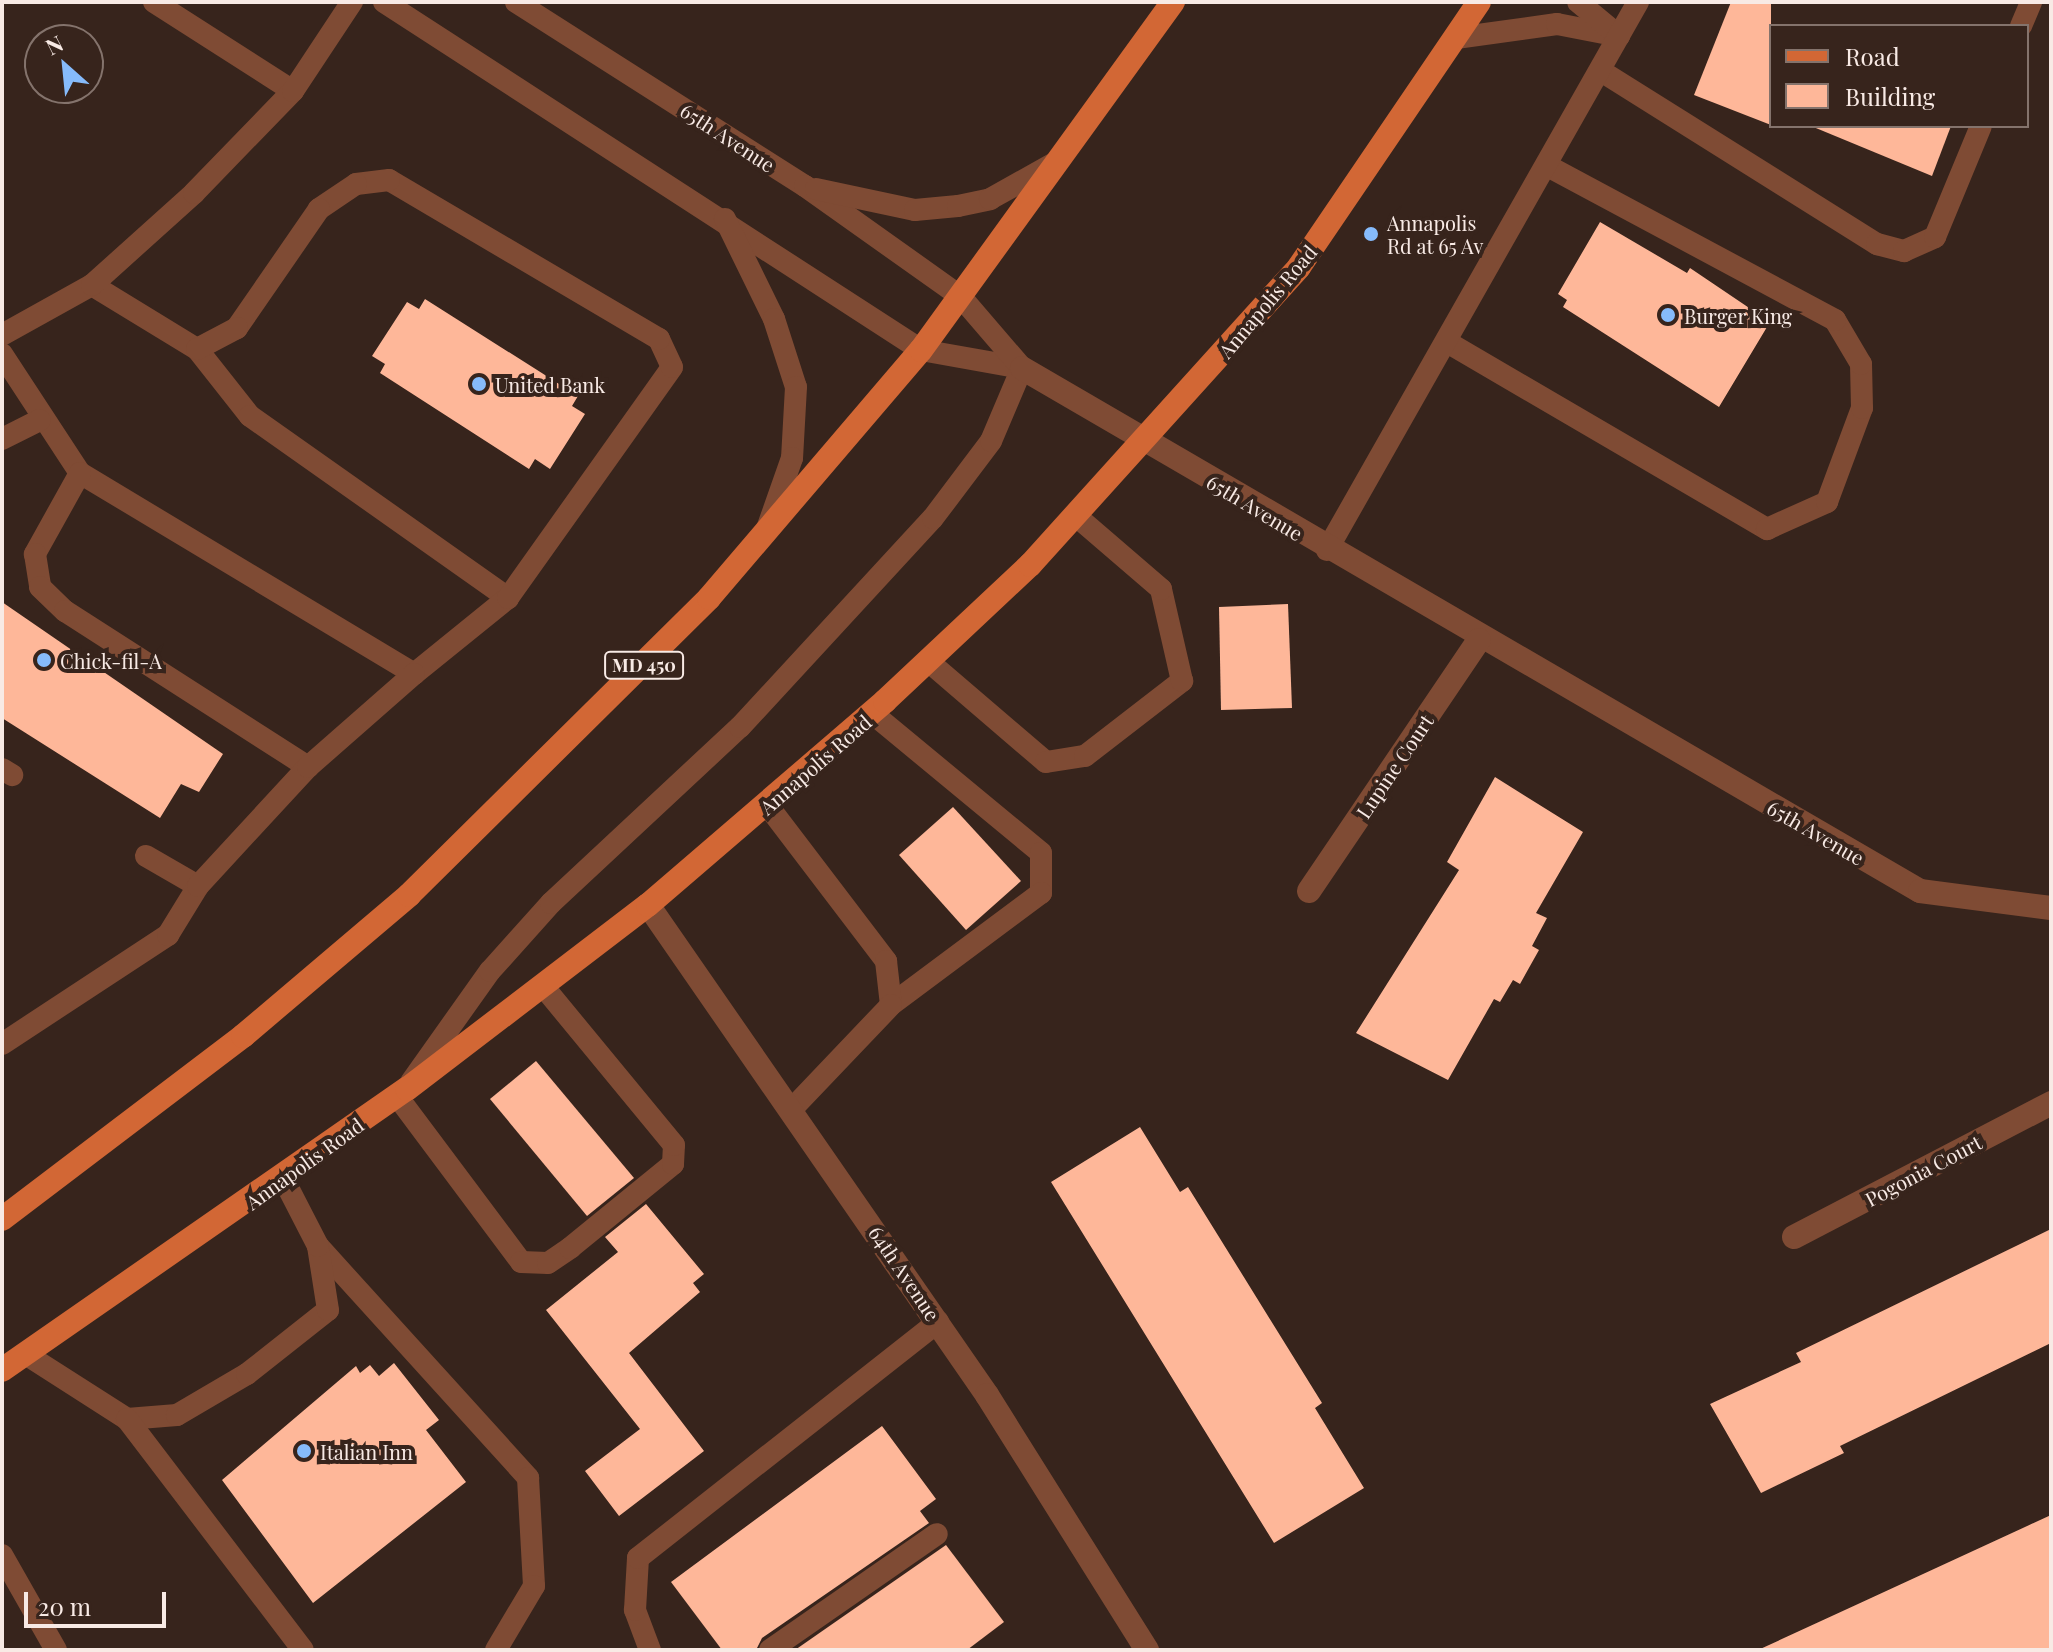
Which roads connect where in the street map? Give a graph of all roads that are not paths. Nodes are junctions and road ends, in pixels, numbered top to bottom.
1 (154, 2) edge
2 (352, 2) edge
3 (384, 2) edge
4 (516, 2) edge
5 (1173, 2) edge
6 (1479, 2) edge
7 (1578, 2) edge
8 (1638, 2) edge
9 (2031, 2) edge
10 (2022, 24) edge
11 (1619, 36) junction
12 (1456, 38) junction
13 (1601, 71) junction
14 (293, 91) junction
15 (1980, 128) edge
16 (1068, 154) junction
17 (1548, 166) junction
18 (805, 186) junction
19 (722, 214) junction
20 (92, 285) junction
21 (961, 297) junction
22 (2, 335) edge
23 (1447, 342) junction
24 (197, 349) junction
25 (921, 350) junction
26 (2, 354) edge
27 (1022, 368) junction
28 (40, 420) junction
29 (2, 439) edge
30 (1146, 443) junction
31 (80, 473) junction
32 (1076, 516) junction
33 (766, 531) junction
34 (1327, 550) junction
35 (508, 598) junction
36 (1479, 640) junction
37 (928, 661) junction
38 (414, 674) junction
39 (872, 713) junction
40 (308, 767) junction
41 (768, 806) junction
42 (146, 856) dead end
43 (198, 886) junction
44 (1309, 891) dead end
45 (648, 905) junction
46 (2051, 908) edge
47 (542, 985) junction
48 (891, 1005) junction
49 (2, 1044) edge
50 (402, 1092) junction
51 (2051, 1103) edge
52 (792, 1109) junction
53 (283, 1178) junction
54 (2, 1219) edge
55 (1794, 1237) dead end
56 (318, 1246) junction
57 (938, 1322) junction
58 (27, 1355) junction
59 (2, 1370) edge
60 (127, 1419) junction
61 (937, 1534) dead end
62 (2, 1555) edge
63 (56, 1650) edge
64 (303, 1650) edge
65 (496, 1650) edge
66 (650, 1650) edge
67 (770, 1650) edge
68 (1147, 1650) edge

1 - 14 lane
2 - 14 lane
3 - 19 lane
4 - 18 lane, 65th Avenue
5 - 16 main road, MD 450
6 - 12 main road, Annapolis Road
7 - 11 lane
8 - 11 lane
9 - 10 lane
11 - 12 lane
11 - 13 lane
12 - 30 main road, Annapolis Road
13 - 15 lane
13 - 17 lane
14 - 20 lane
16 - 18 lane
16 - 21 main road, MD 450
17 - 23 lane
17 - 23 lane
18 - 21 lane, 65th Avenue
19 - 25 lane
19 - 33 lane
20 - 22 lane
20 - 24 lane
21 - 25 main road, MD 450
21 - 27 lane, 65th Avenue
23 - 34 lane
24 - 35 lane
24 - 35 lane
25 - 27 lane
25 - 33 main road, MD 450
26 - 28 lane
27 - 30 street, 65th Avenue
27 - 50 lane
28 - 29 lane
28 - 31 lane
30 - 32 main road, Annapolis Road
30 - 34 street, 65th Avenue
31 - 38 lane
31 - 40 lane
32 - 37 main road, Annapolis Road
32 - 37 lane
33 - 54 main road, MD 450
34 - 36 street, 65th Avenue
35 - 38 lane
36 - 44 street, Lupine Court
36 - 46 street, 65th Avenue
37 - 39 main road, Annapolis Road
38 - 40 lane
39 - 41 main road, Annapolis Road
39 - 48 lane
40 - 43 lane
41 - 45 main road, Annapolis Road
41 - 48 lane
42 - 43 lane
43 - 49 lane
45 - 47 main road, Annapolis Road
45 - 52 street, 64th Avenue
47 - 50 main road, Annapolis Road
47 - 50 lane
48 - 52 lane
50 - 53 main road, Annapolis Road
51 - 55 street, Pogonia Court
52 - 57 street, 64th Avenue
53 - 56 lane
53 - 58 main road, Annapolis Road
56 - 60 lane
56 - 65 lane
57 - 66 lane
57 - 68 street, 64th Avenue
58 - 59 main road, Annapolis Road
58 - 60 lane
60 - 64 lane
61 - 67 lane
62 - 63 lane

